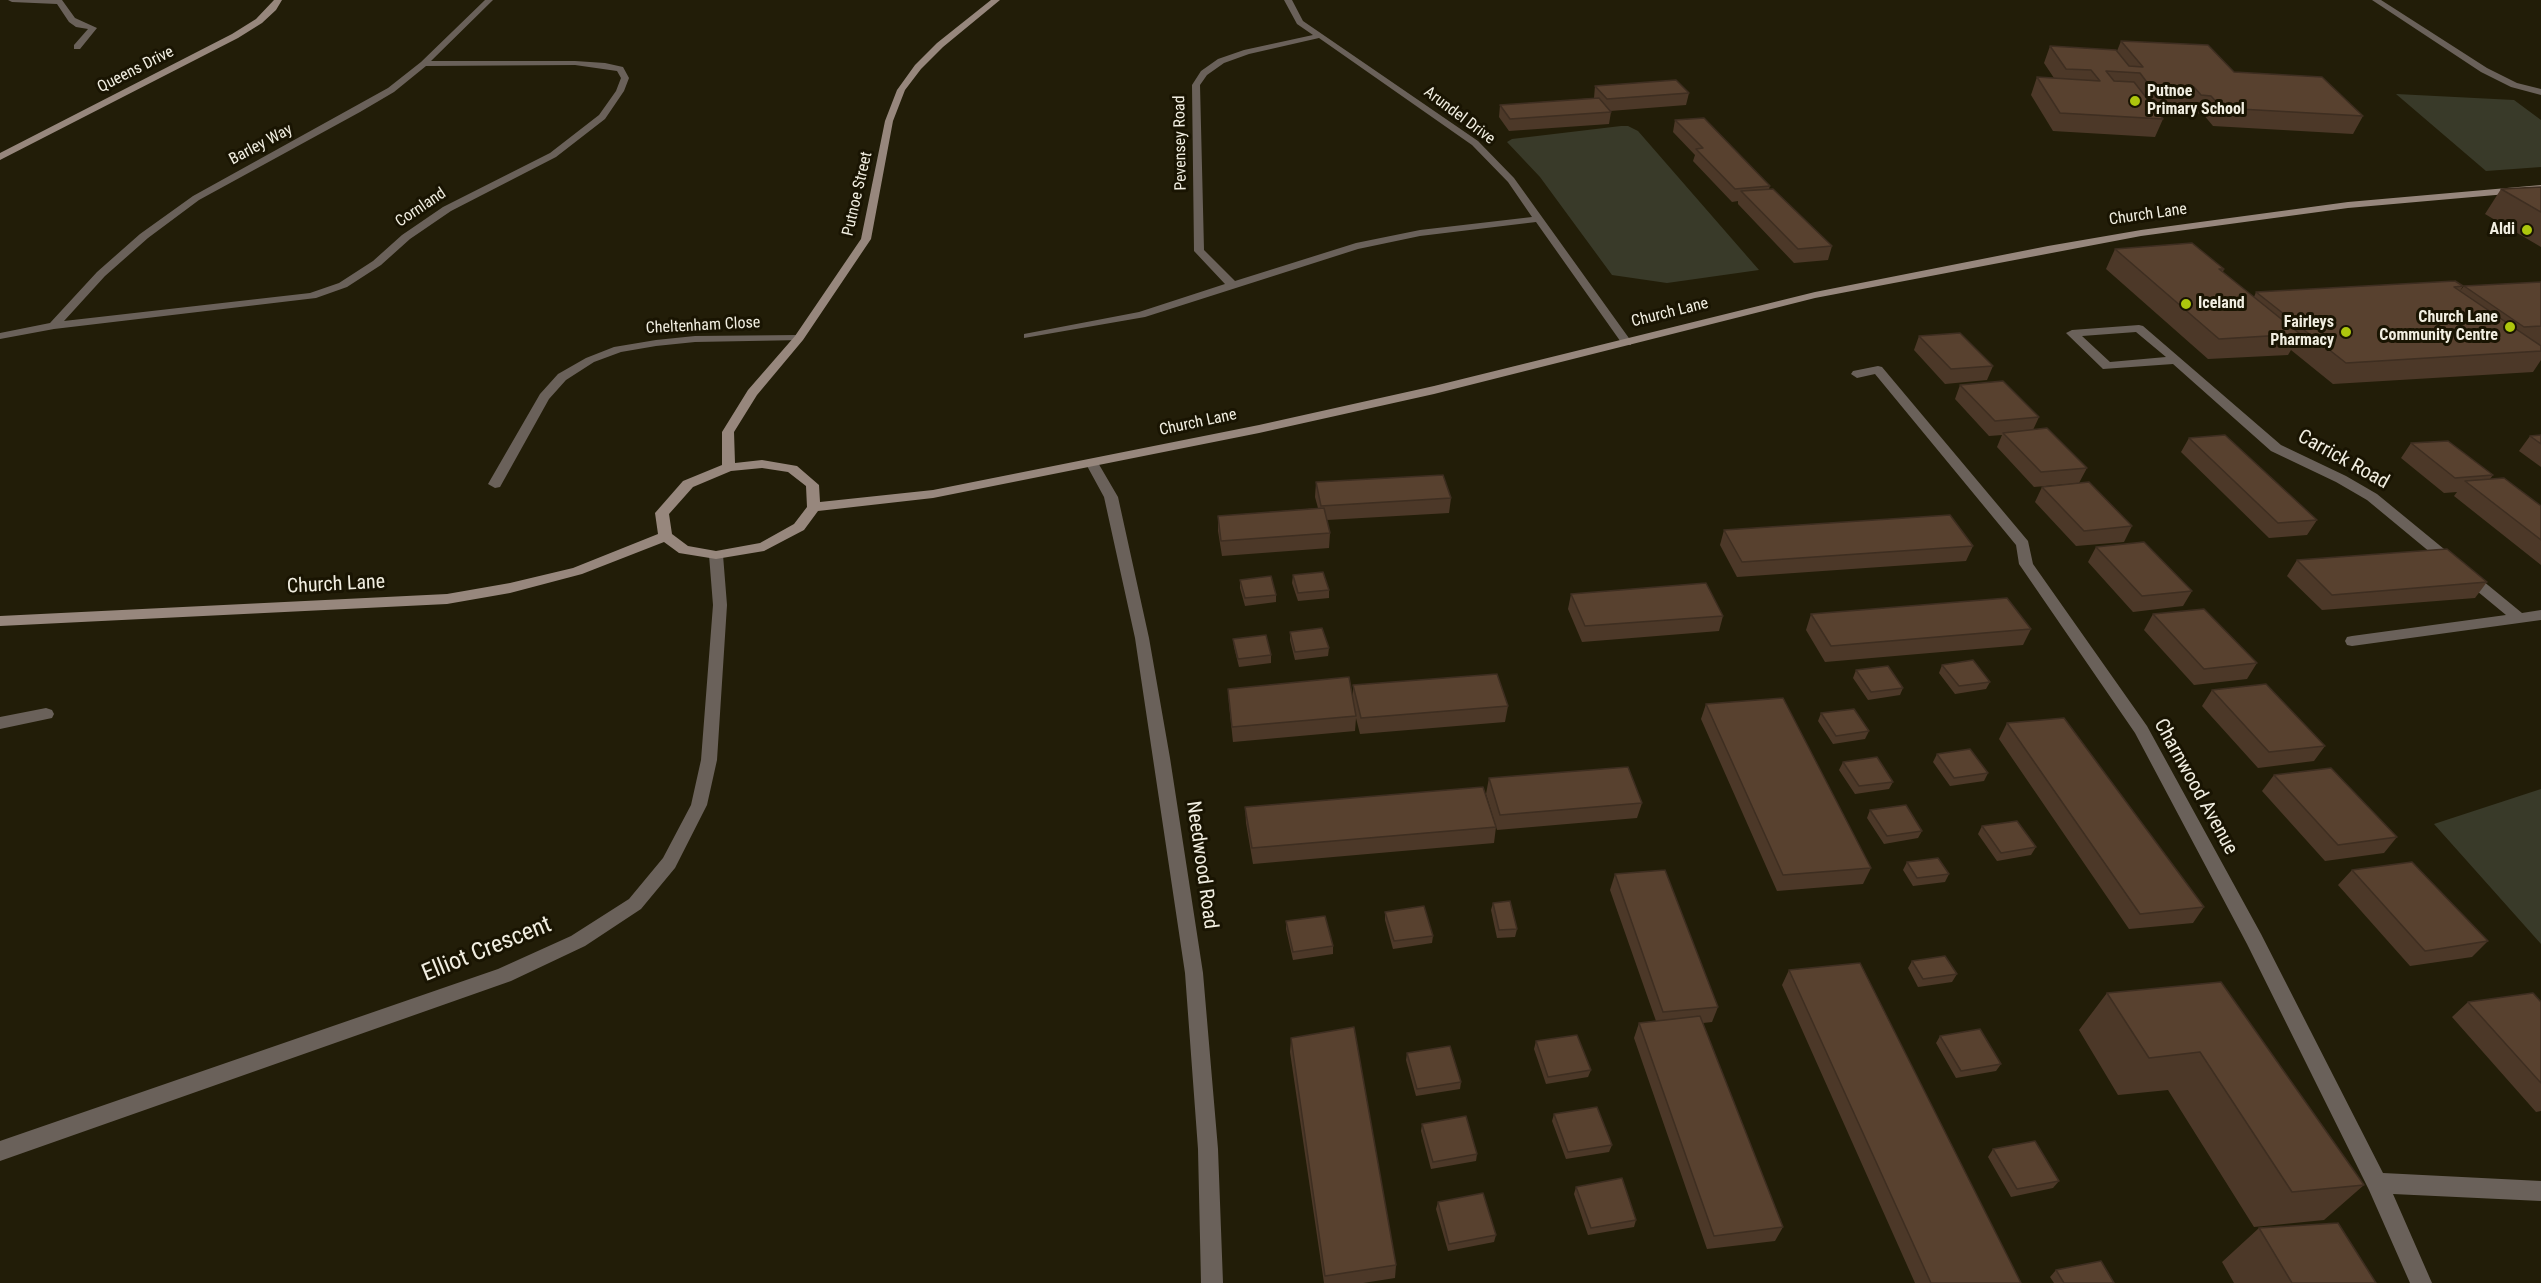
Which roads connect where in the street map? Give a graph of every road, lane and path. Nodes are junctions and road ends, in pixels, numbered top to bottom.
1 (12, 0) edge
2 (278, 0) edge
3 (489, 0) edge
4 (996, 0) edge
5 (1288, 0) edge
6 (2376, 0) edge
7 (1318, 36) junction
8 (78, 47) dead end
9 (423, 64) junction
10 (2541, 92) edge
11 (0, 157) edge
12 (2541, 188) edge
13 (1539, 219) junction
14 (1233, 286) junction
15 (54, 326) junction
16 (0, 336) edge
17 (1028, 336) dead end
18 (799, 338) junction
19 (1627, 343) junction
20 (2176, 360) junction
21 (1857, 374) dead end
22 (1092, 464) junction
23 (729, 467) junction
24 (495, 484) dead end
25 (814, 507) junction
26 (665, 536) junction
27 (716, 555) junction
28 (2541, 615) edge
29 (2519, 618) junction
30 (0, 621) edge
31 (2352, 641) dead end
32 (46, 714) dead end
33 (0, 723) edge
34 (0, 1151) edge
35 (2377, 1184) junction
36 (2541, 1191) edge
37 (1212, 1283) edge
38 (2421, 1283) edge

1 - 8 street
2 - 11 street, Queens Drive
3 - 9 street, Barley Way
4 - 18 street, Putnoe Street
5 - 7 street, Arundel Drive
6 - 10 street
7 - 13 street, Arundel Drive
7 - 14 street, Pevensey Road
9 - 15 street, Barley Way
9 - 15 street, Cornland
12 - 19 street, Church Lane
13 - 14 street
13 - 19 street, Arundel Drive
14 - 17 street
15 - 16 street, Cornland
18 - 23 street, Putnoe Street
18 - 24 street, Cheltenham Close
19 - 22 street, Church Lane
20 - 20 street, Carrick Road
20 - 29 street, Carrick Road
21 - 35 street, Charnwood Avenue
22 - 25 street, Church Lane
22 - 37 street, Needwood Road
23 - 25 street
23 - 26 street
25 - 27 street
26 - 27 street
26 - 30 street, Church Lane
27 - 34 street, Elliot Crescent
28 - 29 street
29 - 31 street
32 - 33 street
35 - 36 street
35 - 38 street, Charnwood Avenue

